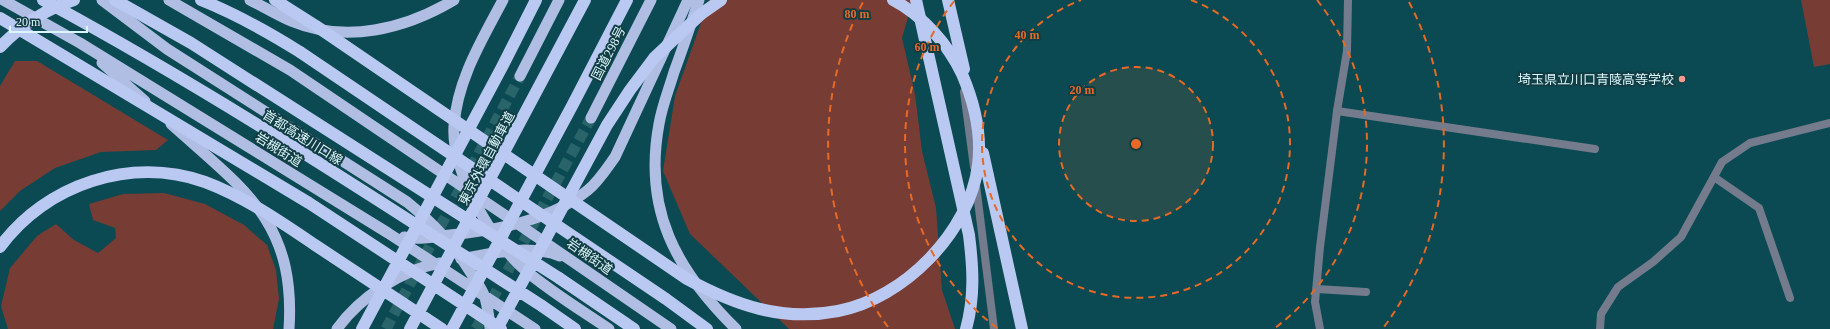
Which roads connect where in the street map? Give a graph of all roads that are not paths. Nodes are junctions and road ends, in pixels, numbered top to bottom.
1 (3, 0) edge
2 (43, 0) edge
3 (74, 0) edge
4 (102, 0) edge
5 (115, 0) edge
6 (169, 0) edge
7 (201, 0) edge
8 (250, 0) edge
9 (275, 0) edge
10 (454, 0) edge
11 (503, 0) edge
12 (536, 0) edge
13 (559, 0) edge
14 (585, 0) edge
15 (627, 0) edge
16 (651, 0) edge
17 (688, 0) edge
18 (699, 0) edge
19 (721, 0) edge
20 (893, 0) edge
21 (916, 0) edge
22 (948, 0) edge
23 (953, 0) edge
24 (1348, 0) edge
25 (0, 18) edge
26 (80, 43) junction
27 (0, 47) edge
28 (520, 76) tunnel mouth
29 (1336, 111) junction
30 (591, 118) tunnel mouth
31 (1830, 123) edge
32 (1595, 148) dead end
33 (1714, 177) junction
34 (469, 190) junction
35 (518, 224) junction
36 (492, 230) junction
37 (388, 233) junction
38 (444, 236) junction
39 (0, 247) edge
40 (507, 250) junction
41 (462, 259) junction
42 (571, 260) junction
43 (436, 263) junction
44 (1317, 289) junction
45 (1366, 292) dead end
46 (484, 295) junction
47 (1790, 298) dead end
48 (289, 329) edge
49 (337, 329) edge
50 (362, 329) edge
51 (410, 329) edge
52 (442, 329) edge
53 (452, 329) edge
54 (490, 329) edge
55 (497, 329) edge
56 (501, 329) edge
57 (535, 329) edge
58 (575, 329) edge
59 (609, 329) edge
60 (634, 329) edge
61 (671, 329) edge
62 (707, 329) edge
63 (736, 329) edge
64 (966, 329) edge
65 (994, 329) edge
66 (1022, 329) edge
67 (1320, 329) edge
68 (1600, 329) edge

1 - 26 highway, 岩槻街道
2 - 58 highway, 首都高速川口線, bridge
3 - 27 highway, bridge
4 - 38 highway
5 - 60 highway, 首都高速川口線, bridge
6 - 34 highway, 岩槻街道
7 - 62 highway, bridge
8 - 10 highway
9 - 20 highway, bridge
11 - 34 highway
12 - 50 highway, bridge
13 - 28 highway
14 - 51 highway, 東京外環自動車道, bridge
15 - 53 highway, bridge
16 - 30 highway, 国道298号
17 - 35 highway
18 - 63 highway
19 - 55 highway, bridge
21 - 64 highway, bridge
22 - 66 highway, bridge
23 - 65 street
24 - 29 street
25 - 56 highway, bridge
26 - 37 highway, 岩槻街道
26 - 48 highway
29 - 32 street
29 - 44 street
31 - 33 street
33 - 47 street
33 - 68 street
34 - 35 highway, 岩槻街道
34 - 36 highway
35 - 36 highway
35 - 42 highway, 岩槻街道
36 - 38 highway
36 - 40 highway
37 - 38 highway
37 - 43 highway, 岩槻街道
38 - 41 highway
39 - 52 highway, bridge
40 - 41 highway
40 - 42 highway
40 - 59 highway
41 - 43 highway
41 - 46 highway
42 - 61 highway, 岩槻街道
43 - 46 highway, 岩槻街道
43 - 49 highway
44 - 45 street
44 - 67 street
46 - 54 highway
46 - 57 highway, 岩槻街道

